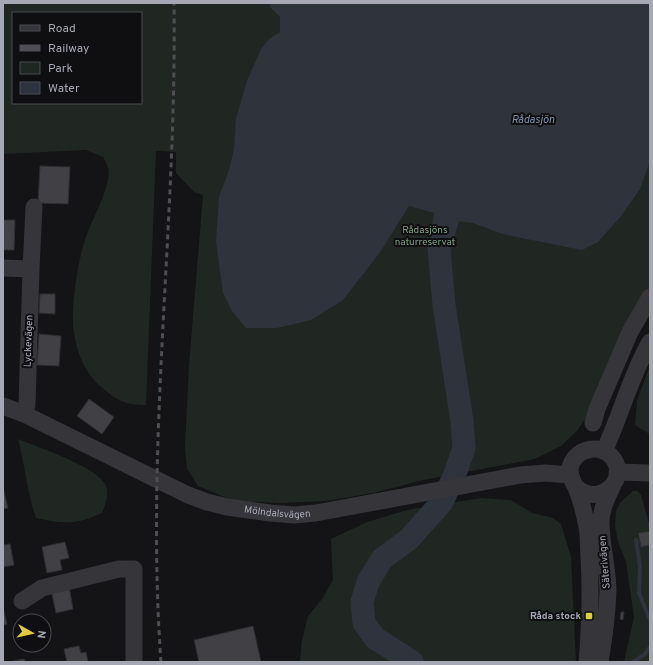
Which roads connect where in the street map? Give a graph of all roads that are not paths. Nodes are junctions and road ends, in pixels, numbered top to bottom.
1 (34, 206) dead end
2 (3, 268) edge
3 (31, 269) junction
4 (650, 298) edge
5 (650, 342) edge
6 (3, 406) edge
7 (24, 414) junction
8 (593, 423) dead end
9 (604, 451) junction
10 (650, 473) edge
11 (614, 479) junction
12 (574, 482) junction
13 (22, 601) dead end
14 (134, 662) edge
15 (586, 662) edge
16 (600, 662) edge

1 - 3 street, Lyckevägen
2 - 3 street
3 - 7 street, Lyckevägen
4 - 8 street
5 - 9 street
6 - 7 street, Mölndalsvägen
7 - 12 street, Mölndalsvägen
9 - 11 street
9 - 12 street
10 - 11 street
11 - 12 street
11 - 16 street, Säterivägen
12 - 15 street, Säterivägen
13 - 14 street

